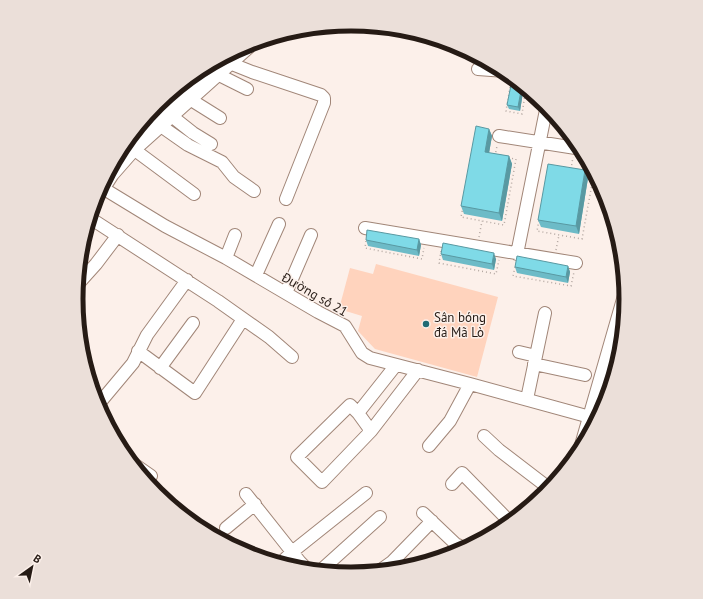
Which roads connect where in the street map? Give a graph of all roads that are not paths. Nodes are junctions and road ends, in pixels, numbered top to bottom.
1 (229, 61) edge
2 (221, 68) junction
3 (478, 69) dead end
4 (491, 70) edge
5 (247, 89) dead end
6 (188, 98) junction
7 (545, 114) edge
8 (220, 118) dead end
9 (164, 119) junction
10 (499, 136) dead end
11 (136, 139) edge
12 (539, 142) junction
13 (133, 143) edge
14 (211, 144) dead end
15 (574, 148) edge
16 (106, 190) edge
17 (254, 191) dead end
18 (194, 194) dead end
19 (286, 199) dead end
20 (95, 221) edge
21 (279, 224) dead end
22 (367, 228) road end
23 (118, 235) junction
24 (235, 235) dead end
25 (311, 235) dead end
26 (517, 254) junction
27 (226, 258) junction
28 (576, 263) road end
29 (256, 275) junction
30 (84, 277) edge
31 (186, 280) junction
32 (286, 293) junction
33 (545, 313) dead end
34 (243, 319) junction
35 (193, 323) dead end
36 (138, 351) junction
37 (519, 352) dead end
38 (292, 357) dead end
39 (535, 360) junction
40 (396, 365) junction
41 (612, 367) edge
42 (160, 368) junction
43 (418, 370) junction
44 (585, 375) dead end
45 (470, 384) junction
46 (602, 396) edge
47 (527, 399) junction
48 (102, 401) edge
49 (598, 405) edge
50 (358, 413) junction
51 (590, 417) junction
52 (587, 428) edge
53 (371, 431) junction
54 (484, 436) dead end
55 (430, 446) dead end
56 (145, 472) edge
57 (152, 476) dead end
58 (452, 484) dead end
59 (545, 485) edge
60 (366, 493) dead end
61 (246, 494) dead end
62 (255, 504) junction
63 (423, 513) dead end
64 (380, 517) dead end
65 (507, 519) edge
66 (432, 521) junction
67 (226, 528) dead end
68 (458, 546) edge
69 (292, 552) junction
70 (284, 560) edge
71 (301, 563) edge
72 (386, 566) edge
73 (325, 567) edge

1 - 2 highway
2 - 5 street
2 - 6 highway
2 - 19 street
3 - 4 street
6 - 8 street
6 - 9 highway
7 - 12 street
9 - 11 highway
9 - 14 street
9 - 17 street
10 - 12 street
12 - 15 street
12 - 26 street
13 - 18 street
16 - 27 street, Đường số 21
20 - 23 street
21 - 29 street
22 - 26 street
23 - 30 street
23 - 31 street
24 - 27 street
25 - 32 street
26 - 28 street
27 - 29 street, Đường số 21
29 - 32 street, Đường số 21
31 - 34 street
31 - 36 street
32 - 40 street, Đường số 21
33 - 39 street
34 - 38 street
34 - 42 street
35 - 42 street
36 - 42 street
36 - 48 street
37 - 39 street
39 - 44 street
39 - 47 street
40 - 43 street, Đường số 21
40 - 50 street
41 - 46 main road
43 - 45 street, Đường số 21
43 - 53 street
45 - 47 street, Đường số 21
45 - 55 street
47 - 51 street, Đường số 21
49 - 51 main road
50 - 53 street
50 - 53 street
51 - 52 main road
54 - 59 street
56 - 57 street
58 - 65 street
60 - 69 street
61 - 62 street
62 - 67 street
62 - 69 street
63 - 66 street
64 - 73 street
66 - 68 street
66 - 72 street
69 - 70 street
69 - 71 street

